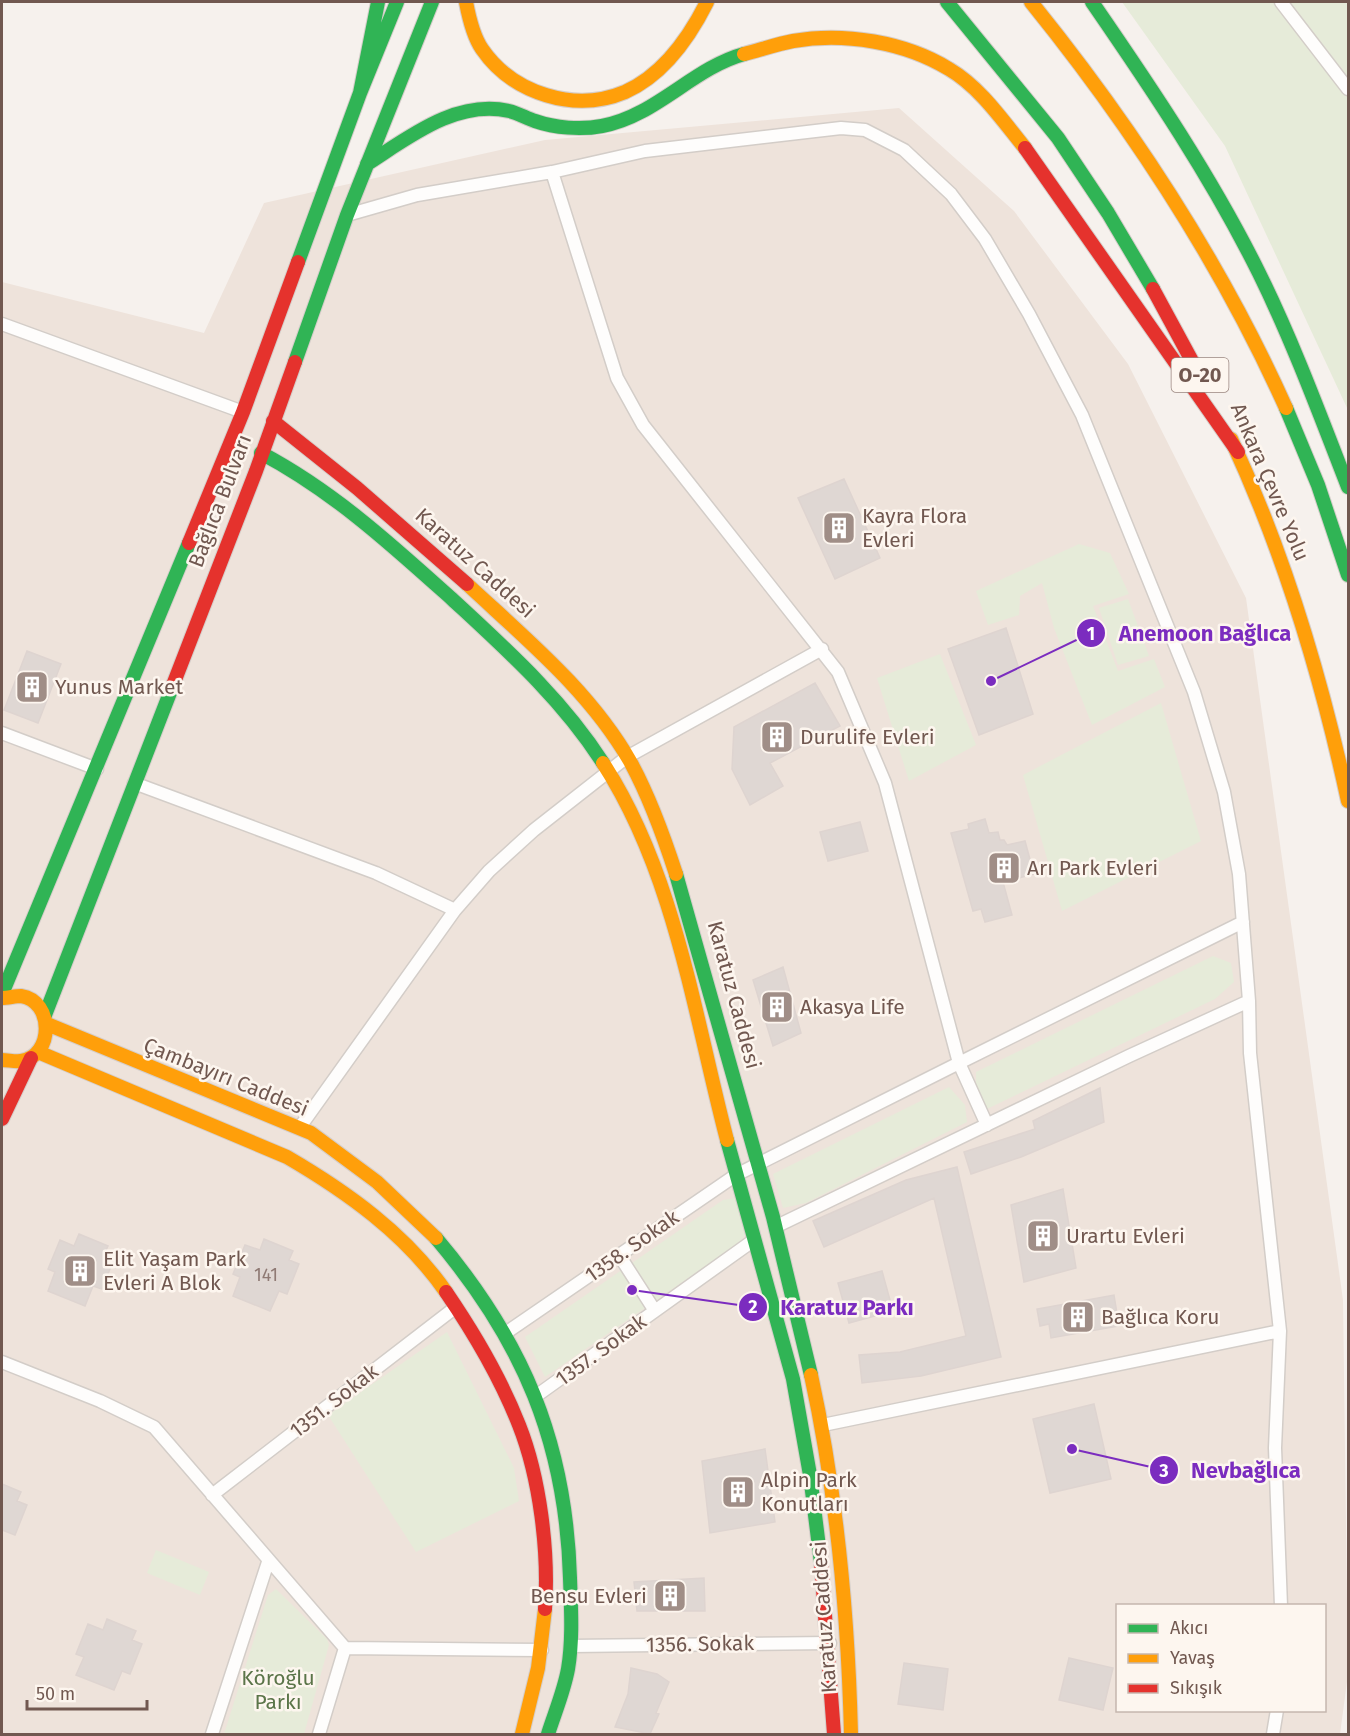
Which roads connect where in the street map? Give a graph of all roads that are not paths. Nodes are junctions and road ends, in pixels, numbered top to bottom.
1 (378, 2) edge
2 (397, 2) edge
3 (432, 2) edge
4 (466, 2) edge
5 (707, 2) edge
6 (947, 2) edge
7 (1031, 2) edge
8 (1082, 2) edge
9 (1092, 2) edge
10 (1281, 2) edge
11 (1133, 61) junction
12 (1348, 89) edge
13 (360, 93) junction
14 (368, 164) junction
15 (552, 172) junction
16 (347, 215) junction
17 (2, 324) edge
18 (243, 412) junction
19 (273, 421) junction
20 (261, 453) junction
21 (1238, 453) junction
22 (1348, 487) edge
23 (1348, 575) edge
24 (822, 649) junction
25 (2, 733) edge
26 (627, 757) junction
27 (97, 769) junction
28 (609, 771) junction
29 (134, 783) junction
30 (1348, 801) edge
31 (454, 910) junction
32 (1243, 922) junction
33 (2, 996) edge
34 (1249, 1001) junction
35 (46, 1020) junction
36 (34, 1055) junction
37 (2, 1060) edge
38 (959, 1063) junction
39 (2, 1119) edge
40 (987, 1125) junction
41 (300, 1127) junction
42 (759, 1166) junction
43 (736, 1175) junction
44 (777, 1226) junction
45 (754, 1240) junction
46 (619, 1255) junction
47 (456, 1306) junction
48 (655, 1311) junction
49 (1280, 1331) junction
50 (507, 1332) junction
51 (2, 1362) edge
52 (536, 1396) junction
53 (823, 1425) junction
54 (212, 1495) junction
55 (268, 1562) junction
56 (1281, 1604) edge
57 (830, 1642) junction
58 (571, 1646) junction
59 (345, 1648) junction
60 (542, 1650) junction
61 (1277, 1712) edge
62 (212, 1734) edge
63 (319, 1734) edge
64 (522, 1734) edge
65 (548, 1734) edge
66 (834, 1734) edge
67 (851, 1734) edge
68 (1273, 1734) edge

1 - 13 main road
2 - 13 main road, Bağlıca Bulvarı
3 - 14 main road, Bağlıca Bulvarı
4 - 5 main road
6 - 21 main road, Ankara Çevre Yolu / O-20
7 - 23 main road, Ankara Çevre Yolu / O-20
8 - 11 main road
9 - 11 main road
10 - 12 street
11 - 22 main road
13 - 18 main road, Bağlıca Bulvarı
14 - 16 main road, Bağlıca Bulvarı
14 - 21 main road
15 - 16 street
15 - 24 street
15 - 32 street
16 - 19 main road, Bağlıca Bulvarı
17 - 18 street
18 - 27 main road, Bağlıca Bulvarı
19 - 20 main road, Bağlıca Bulvarı
19 - 26 main road, Karatuz Caddesi
20 - 28 main road, Karatuz Caddesi
20 - 29 main road, Bağlıca Bulvarı
21 - 30 main road, Ankara Çevre Yolu / O-20
24 - 26 street
24 - 38 street
25 - 27 street
26 - 28 street
26 - 42 main road, Karatuz Caddesi
27 - 33 main road, Bağlıca Bulvarı
28 - 31 street
28 - 43 main road, Karatuz Caddesi
29 - 31 street
29 - 35 main road, Bağlıca Bulvarı
31 - 41 street
32 - 34 street
32 - 38 street, 1358. Sokak
33 - 35 main road, Çambayırı Caddesi
34 - 40 street
34 - 49 street
35 - 36 main road, Bağlıca Bulvarı
35 - 41 main road, Çambayırı Caddesi
36 - 37 main road
36 - 39 main road
36 - 47 main road
38 - 40 street
38 - 42 street, 1358. Sokak
40 - 44 street
41 - 50 main road, Çambayırı Caddesi
42 - 43 street, 1358. Sokak
42 - 44 main road, Karatuz Caddesi
43 - 45 main road, Karatuz Caddesi
43 - 46 street, 1358. Sokak
44 - 53 main road, Karatuz Caddesi
45 - 48 street, 1357. Sokak
45 - 57 main road, Karatuz Caddesi
46 - 48 street
46 - 50 street, 1358. Sokak
47 - 54 street, 1351. Sokak
47 - 60 main road
48 - 52 street, 1357. Sokak
49 - 53 street
49 - 56 street
50 - 52 main road, Çambayırı Caddesi
51 - 54 street
52 - 58 main road, Çambayırı Caddesi
53 - 67 main road, Karatuz Caddesi
54 - 55 street
55 - 59 street
55 - 62 street
57 - 58 street, 1356. Sokak
57 - 66 main road, Karatuz Caddesi
58 - 65 main road, Çambayırı Caddesi
59 - 60 street
59 - 63 street
60 - 64 main road
61 - 68 street

